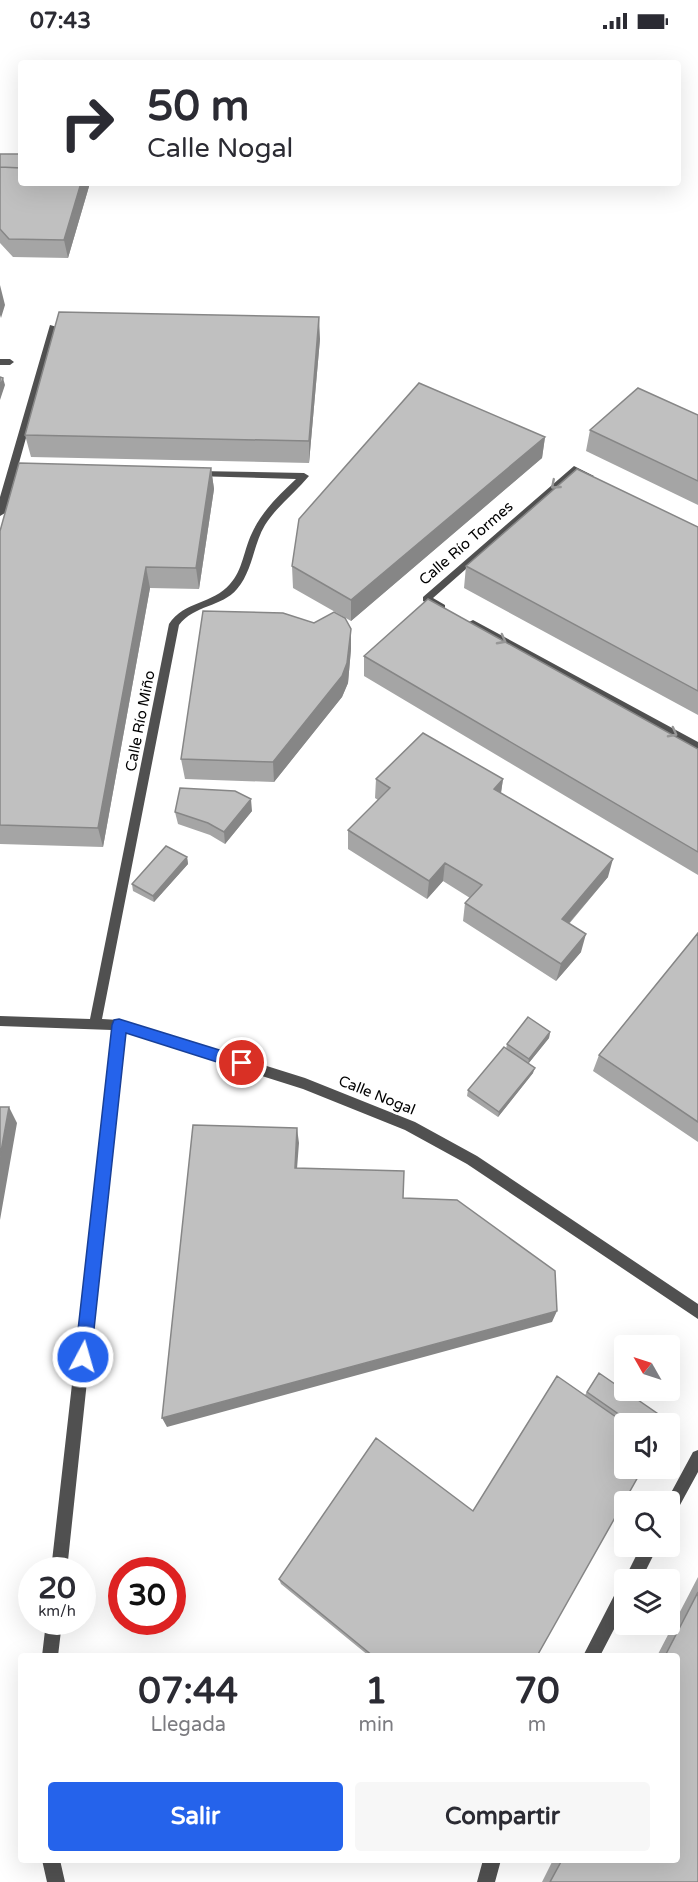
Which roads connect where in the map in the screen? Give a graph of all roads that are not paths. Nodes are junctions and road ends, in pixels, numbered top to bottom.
1 (53, 327) edge
2 (0, 362) edge
3 (10, 362) dead end
4 (13, 469) junction
5 (25, 470) edge
6 (188, 474) edge
7 (594, 478) edge
8 (0, 513) edge
9 (447, 610) edge
10 (468, 622) edge
11 (698, 747) edge
12 (0, 1021) edge
13 (95, 1024) junction
14 (119, 1025) junction
15 (698, 1312) edge
16 (698, 1457) edge
17 (680, 1491) edge
18 (60, 1557) edge
19 (614, 1613) edge
20 (52, 1635) edge
21 (50, 1653) edge
22 (593, 1653) edge
23 (52, 1863) edge
24 (491, 1863) edge
25 (56, 1882) edge
26 (486, 1882) edge

1 - 4 street
2 - 3 street
4 - 5 street
4 - 8 street
6 - 13 street, Calle Río Miño
7 -> 9 street, Calle Río Tormes
10 -> 11 street
12 - 13 street, Calle Nogal
13 - 14 street, Calle Nogal
14 - 15 street, Calle Nogal
14 - 18 street
16 - 17 street
19 - 22 street
20 - 21 street
23 - 25 street
24 - 26 street

